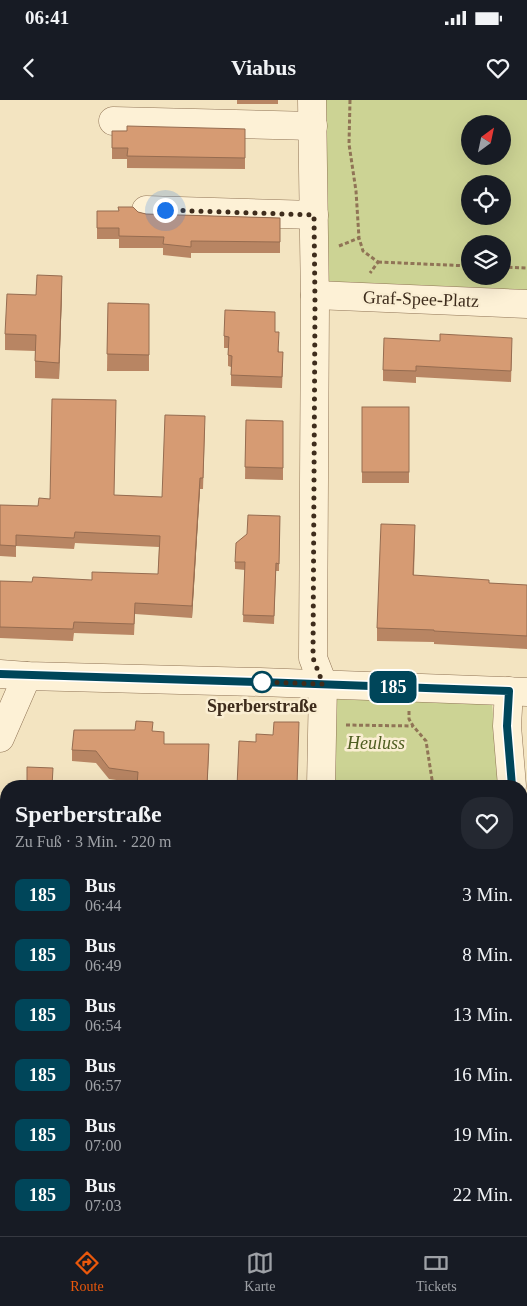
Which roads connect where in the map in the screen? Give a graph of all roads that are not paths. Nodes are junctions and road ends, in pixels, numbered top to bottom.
1 (312, 113) edge
2 (113, 121) dead end
3 (146, 210) dead end
4 (314, 215) junction
5 (315, 295) junction
6 (527, 304) edge
7 (0, 674) edge
8 (27, 676) junction
9 (323, 684) junction
10 (518, 691) edge
11 (0, 738) edge
12 (321, 780) edge
13 (512, 780) edge

1 - 2 street
1 - 4 street
3 - 4 street
4 - 5 street
5 - 6 street, Graf-Spee-Platz
5 - 9 street
7 - 8 street
8 - 9 street
8 - 11 street
9 - 10 street
9 - 12 street
10 - 13 street

